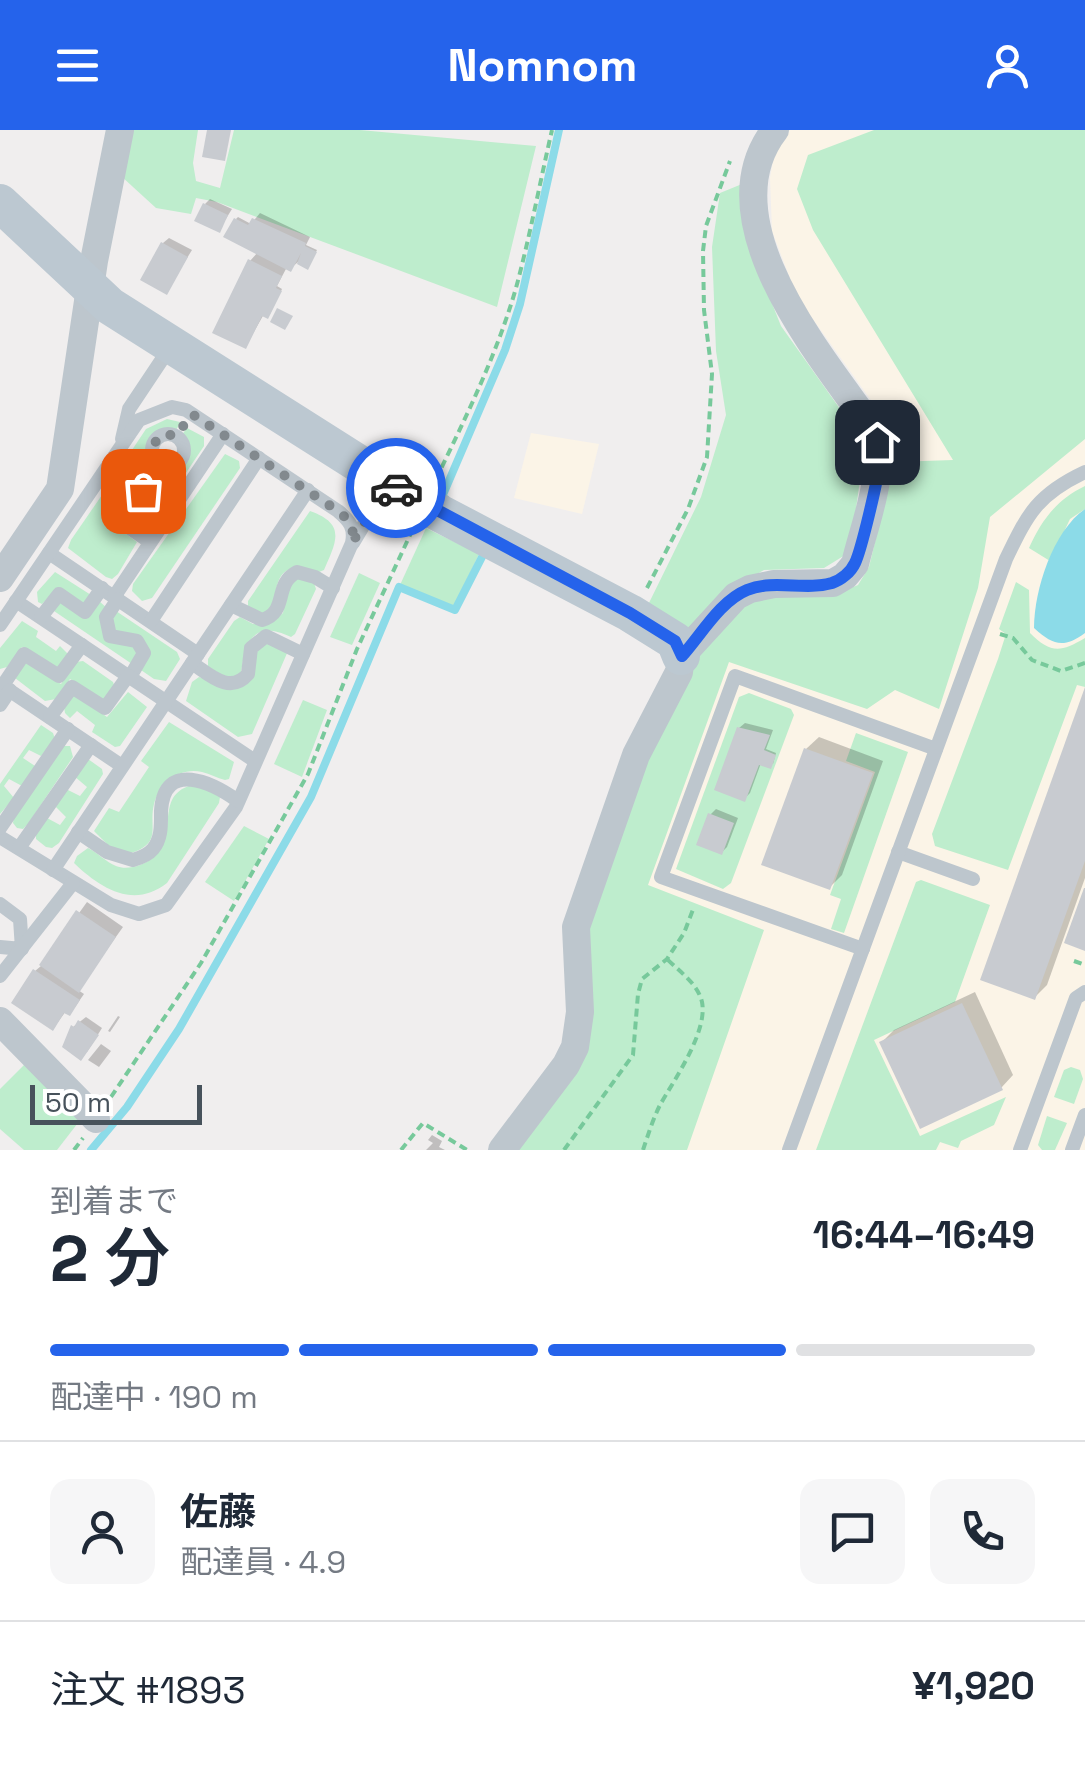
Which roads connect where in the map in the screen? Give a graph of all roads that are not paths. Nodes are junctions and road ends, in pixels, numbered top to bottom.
1 (120, 130) edge
2 (775, 130) edge
3 (0, 203) edge
4 (90, 290) junction
5 (172, 345) junction
6 (192, 414) junction
7 (223, 434) junction
8 (176, 436) junction
9 (118, 451) junction
10 (259, 458) junction
11 (159, 464) junction
12 (138, 467) junction
13 (1085, 472) edge
14 (388, 484) junction
15 (308, 490) junction
16 (121, 522) dead end
17 (150, 542) junction
18 (352, 543) junction
19 (49, 552) junction
20 (332, 588) junction
21 (8, 590) edge
22 (111, 595) junction
23 (231, 604) junction
24 (40, 617) junction
25 (150, 622) junction
26 (0, 625) edge
27 (82, 645) junction
28 (303, 654) junction
29 (682, 656) junction
30 (195, 658) junction
31 (129, 677) junction
32 (4, 686) edge
33 (166, 701) junction
34 (0, 704) edge
35 (50, 717) junction
36 (68, 729) junction
37 (91, 745) junction
38 (936, 749) junction
39 (255, 760) junction
40 (122, 766) junction
41 (238, 801) junction
42 (0, 828) edge
43 (78, 832) junction
44 (0, 837) edge
45 (19, 848) junction
46 (898, 852) junction
47 (53, 870) junction
48 (973, 878) dead end
49 (73, 883) junction
50 (0, 904) edge
51 (0, 947) edge
52 (22, 948) junction
53 (863, 950) junction
54 (0, 976) edge
55 (1085, 992) edge
56 (0, 1021) edge
57 (1085, 1115) edge
58 (96, 1119) road end
59 (502, 1150) edge
60 (789, 1150) edge
61 (1020, 1150) edge
62 (1072, 1150) edge

1 - 4 street
2 - 29 street
3 - 4 street
4 - 5 street
4 - 21 street
5 - 9 lane
5 - 14 street
6 - 7 lane
6 - 8 lane
6 - 9 lane
7 - 10 lane
7 - 17 lane
8 - 11 lane
8 - 11 lane
9 - 12 lane
9 - 19 lane
10 - 15 lane
10 - 25 lane
11 - 12 lane
11 - 12 lane
13 - 38 lane
14 - 18 lane
14 - 29 street
15 - 18 lane
15 - 23 lane
16 - 17 lane
17 - 22 lane
18 - 20 lane
19 - 21 lane
19 - 22 lane
20 - 23 lane
20 - 28 lane
21 - 24 lane
21 - 26 lane
22 - 24 lane
22 - 25 lane
22 - 31 lane
23 - 30 lane
24 - 27 lane
25 - 30 lane
27 - 31 lane
27 - 32 lane
28 - 30 lane
28 - 39 lane
29 - 59 street
30 - 33 lane
31 - 33 lane
31 - 35 lane
32 - 34 lane
32 - 35 lane
33 - 39 lane
33 - 40 lane
35 - 36 lane
36 - 37 lane
36 - 42 lane
37 - 40 lane
37 - 45 lane
38 - 46 lane
38 - 53 lane
39 - 41 lane
40 - 43 lane
41 - 43 lane
41 - 49 lane
43 - 47 lane
44 - 45 lane
45 - 47 lane
46 - 48 lane
46 - 53 lane
47 - 49 lane
49 - 52 lane
50 - 52 lane
51 - 52 lane
52 - 54 lane
53 - 60 lane
55 - 61 lane
56 - 58 street
57 - 62 lane

